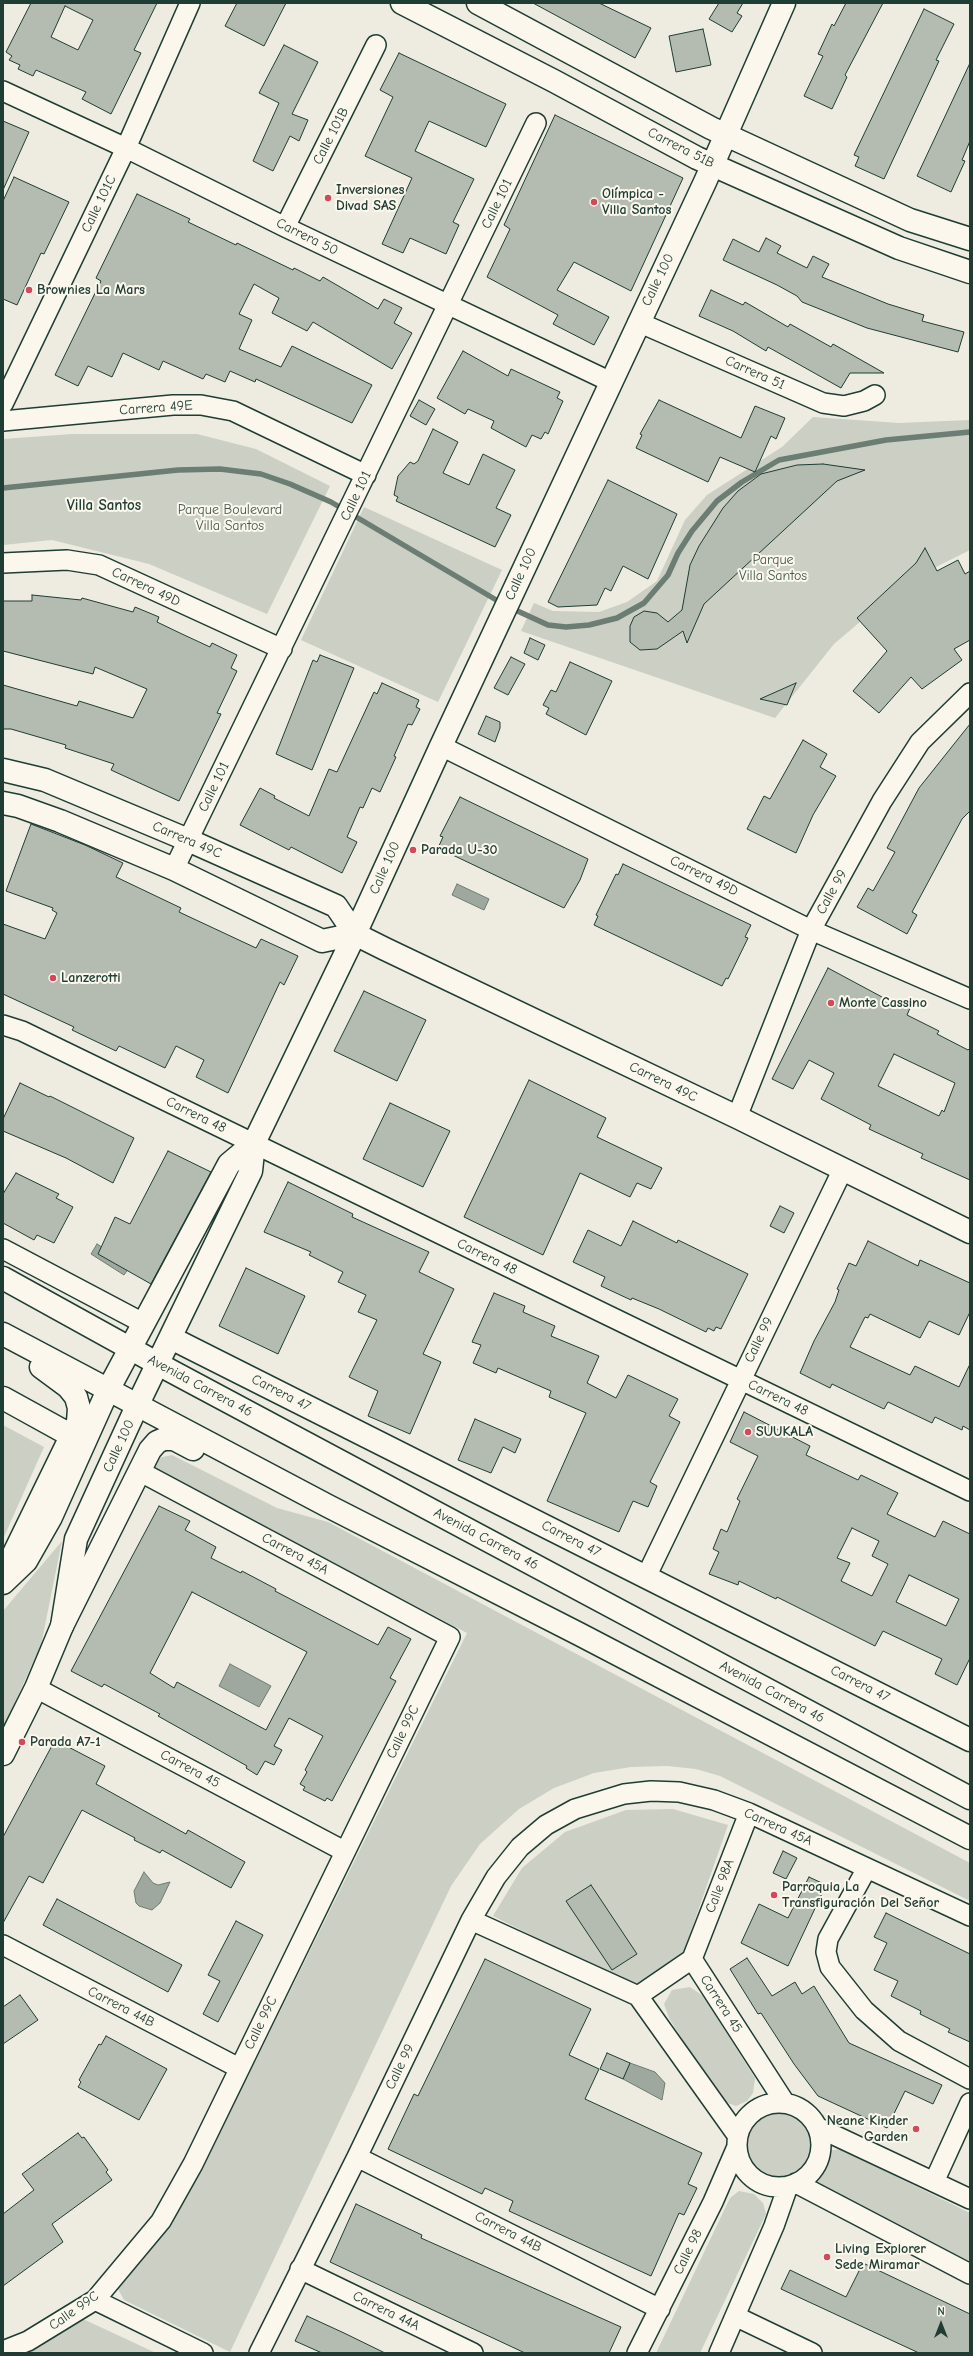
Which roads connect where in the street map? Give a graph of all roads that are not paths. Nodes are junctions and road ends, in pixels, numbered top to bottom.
1 (190, 3) edge
2 (402, 3) edge
3 (478, 3) edge
4 (784, 3) edge
5 (376, 46) dead end
6 (3, 91) edge
7 (536, 123) dead end
8 (726, 135) junction
9 (126, 148) junction
10 (713, 165) junction
11 (285, 227) junction
12 (970, 239) edge
13 (970, 272) edge
14 (448, 304) junction
15 (638, 322) junction
16 (610, 382) junction
17 (875, 395) dead end
18 (3, 404) edge
19 (3, 421) edge
20 (366, 475) junction
21 (3, 563) edge
22 (282, 650) junction
23 (970, 694) edge
24 (441, 746) junction
25 (3, 770) edge
26 (3, 803) edge
27 (188, 840) junction
28 (174, 869) junction
29 (811, 930) junction
30 (356, 934) junction
31 (970, 999) edge
32 (3, 1025) edge
33 (737, 1117) junction
34 (254, 1143) junction
35 (843, 1169) junction
36 (970, 1232) edge
37 (3, 1249) edge
38 (3, 1278) edge
39 (143, 1323) junction
40 (3, 1334) edge
41 (171, 1338) junction
42 (3, 1346) edge
43 (130, 1348) junction
44 (158, 1364) junction
45 (740, 1380) junction
46 (108, 1390) junction
47 (3, 1398) edge
48 (137, 1406) junction
49 (72, 1436) junction
50 (139, 1471) junction
51 (970, 1491) edge
52 (328, 1506) junction
53 (3, 1576) edge
54 (646, 1577) junction
55 (3, 1583) edge
56 (62, 1626) junction
57 (450, 1637) joint
58 (36, 1688) junction
59 (970, 1740) edge
60 (3, 1754) edge
61 (970, 1798) edge
62 (575, 1809) joint
63 (749, 1813) junction
64 (970, 1838) edge
65 (344, 1850) junction
66 (867, 1868) junction
67 (970, 1916) edge
68 (471, 1920) junction
69 (3, 1945) edge
70 (692, 1959) junction
71 (638, 1996) junction
72 (239, 2068) junction
73 (970, 2079) edge
74 (785, 2103) junction
75 (970, 2103) edge
76 (817, 2127) junction
77 (737, 2142) junction
78 (357, 2157) junction
79 (934, 2182) junction
80 (792, 2185) junction
81 (970, 2199) edge
82 (300, 2269) junction
83 (970, 2274) edge
84 (95, 2300) junction
85 (660, 2309) junction
86 (737, 2317) junction
87 (3, 2351) edge
88 (203, 2353) edge
89 (259, 2353) edge
90 (473, 2353) edge
91 (637, 2353) edge
92 (719, 2353) edge
93 (812, 2353) edge

1 - 9 street, Calle 101C
2 - 10 street, Carrera 51B
3 - 8 street
4 - 8 street, Calle 100
5 - 11 street, Calle 101B
6 - 9 street, Carrera 50
7 - 14 street, Calle 101
8 - 10 street, Calle 100
8 - 12 street
9 - 11 street, Carrera 50
9 - 18 street, Calle 101C
10 - 13 street, Carrera 51B
10 - 15 street, Calle 100
11 - 14 street, Carrera 50
14 - 16 street, Carrera 50
14 - 20 street, Calle 101
15 - 16 street, Calle 100
15 - 17 street, Carrera 51
16 - 24 street, Calle 100
19 - 20 street, Carrera 49E
20 - 22 street, Calle 101
21 - 22 street, Carrera 49D
22 - 27 street, Calle 101
23 - 29 street, Calle 99
24 - 29 street, Carrera 49D
24 - 30 street, Calle 100
25 - 27 street, Carrera 49C
26 - 28 street
27 - 28 street, Calle 101
27 - 30 street, Carrera 49C
28 - 30 street
29 - 31 street, Carrera 49D
29 - 33 street, Calle 99
30 - 33 street, Carrera 49C
30 - 34 street, Calle 100
32 - 34 street, Carrera 48
33 - 35 street, Carrera 49C
34 - 39 street, Calle 100
34 - 41 street, Calle 100
34 - 45 street, Carrera 48
35 - 36 street, Carrera 49C
35 - 45 street, Calle 99
37 - 39 street
38 - 43 street, Avenida Carrera 46
39 - 43 street, Calle 100
40 - 46 street
41 - 44 street, Calle 100
41 - 54 street, Carrera 47
42 - 49 street
43 - 44 street, Avenida Carrera 46
43 - 46 street, Calle 100
44 - 48 street, Calle 100
44 - 61 street, Avenida Carrera 46
45 - 51 street, Carrera 48
45 - 54 street, Calle 99
46 - 48 street
46 - 55 street, Calle 100
47 - 49 street
48 - 52 street
48 - 56 street, Calle 100
49 - 53 street
50 - 52 street
50 - 56 street
50 - 57 street, Carrera 45A
52 - 64 street
54 - 59 street, Carrera 47
56 - 58 street, Calle 100
57 - 65 street, Calle 99C
58 - 60 street, Calle 100
58 - 65 street, Carrera 45
62 - 63 street, Carrera 45A
62 - 68 street, Calle 99
63 - 66 street, Carrera 45A
63 - 70 street, Calle 98A
65 - 72 street, Calle 99C
66 - 67 street, Carrera 45A
66 - 73 street
68 - 71 street
68 - 78 street, Calle 99
69 - 72 street, Carrera 44B
70 - 71 street, Carrera 45
70 - 74 street, Carrera 45
71 - 77 street
72 - 84 street, Calle 99C
74 - 76 street
74 - 77 street
75 - 79 street
76 - 79 street
76 - 80 street
77 - 80 street
77 - 85 street, Calle 98
78 - 82 street, Calle 99
78 - 85 street, Carrera 44B
79 - 81 street
80 - 83 street
80 - 86 street
82 - 89 street, Calle 99
82 - 90 street, Carrera 44A
84 - 87 street, Calle 99C
84 - 88 street
85 - 91 street, Calle 98
86 - 92 street
86 - 93 street

